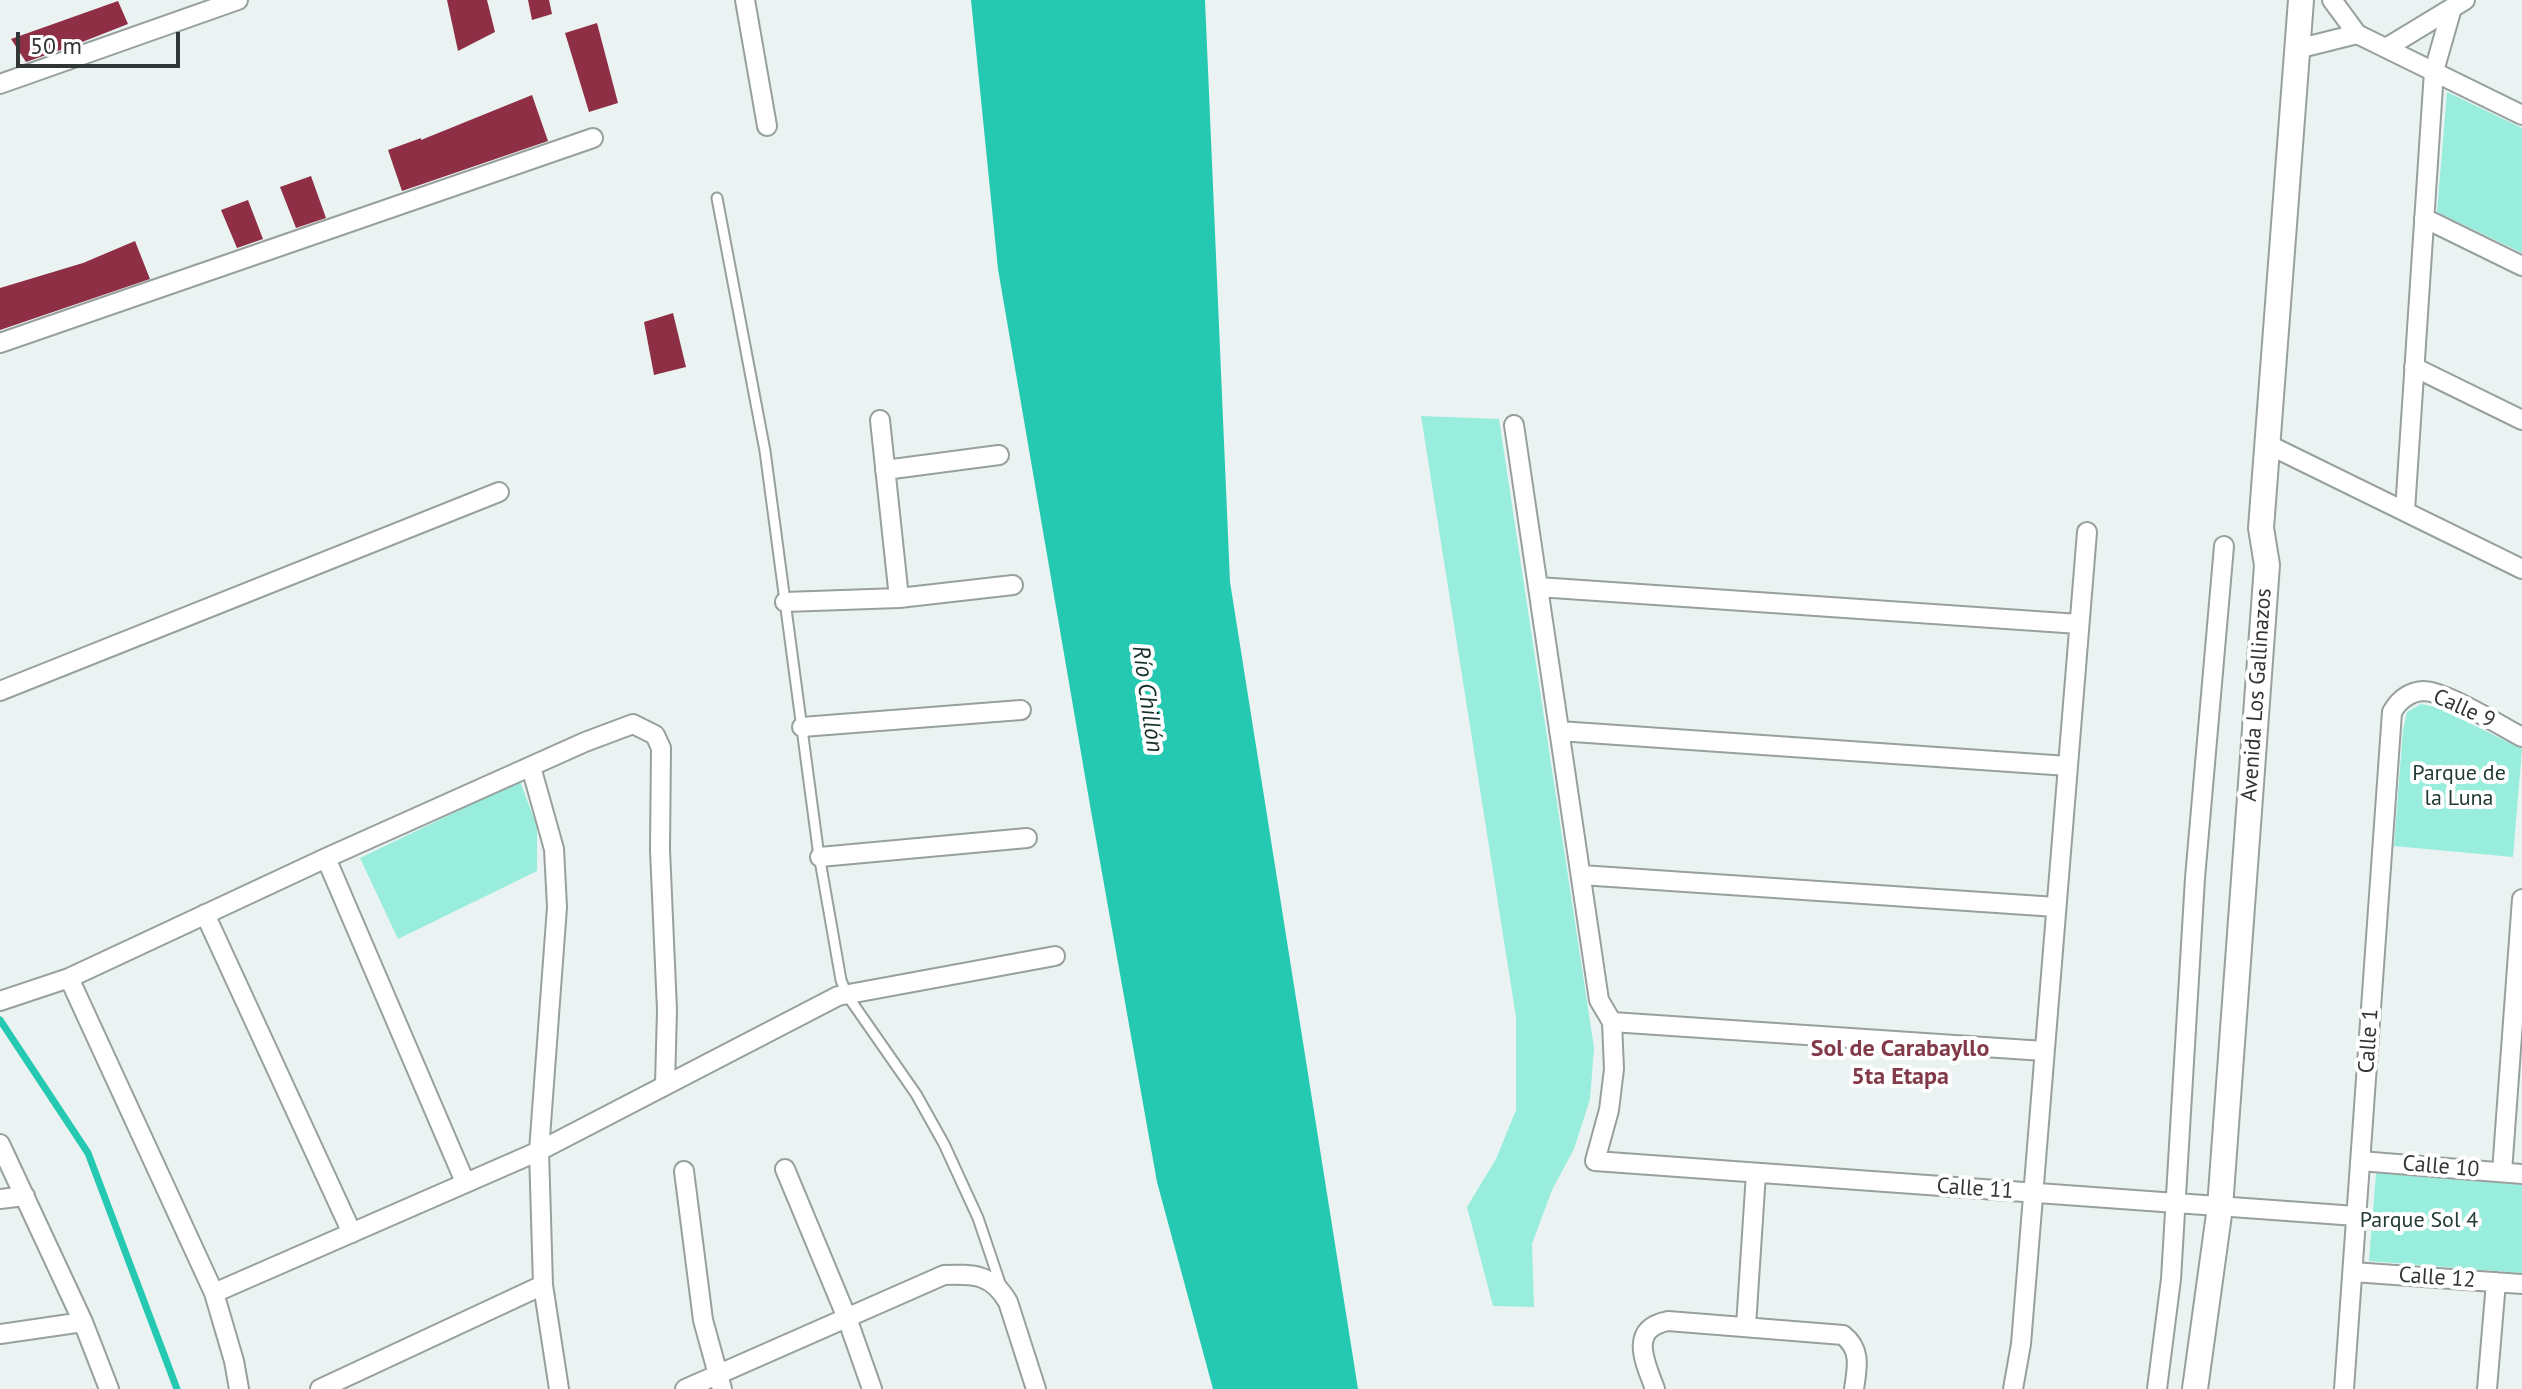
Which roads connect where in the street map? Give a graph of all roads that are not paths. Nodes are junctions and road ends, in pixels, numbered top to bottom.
1 (238, 0) edge
2 (745, 0) edge
3 (2301, 0) edge
4 (2332, 0) edge
5 (2458, 4) edge
6 (2357, 34) junction
7 (2386, 48) junction
8 (2297, 49) junction
9 (2434, 71) junction
10 (0, 84) edge
11 (2522, 115) edge
12 (767, 126) dead end
13 (593, 138) dead end
14 (717, 198) dead end
15 (2424, 218) junction
16 (2522, 266) edge
17 (0, 343) edge
18 (2414, 367) junction
19 (880, 420) dead end
20 (2522, 420) edge
21 (1514, 425) dead end
22 (2267, 444) junction
23 (999, 455) dead end
24 (885, 470) junction
25 (499, 492) dead end
26 (2405, 511) junction
27 (2087, 532) dead end
28 (2224, 546) dead end
29 (2522, 569) edge
30 (1013, 585) dead end
31 (1538, 587) junction
32 (899, 598) junction
33 (785, 602) junction
34 (2079, 624) junction
35 (0, 691) edge
36 (2405, 697) joint
37 (1021, 710) dead end
38 (802, 727) junction
39 (1559, 731) junction
40 (2522, 737) edge
41 (2068, 766) junction
42 (531, 767) junction
43 (1027, 838) dead end
44 (820, 857) junction
45 (326, 858) junction
46 (1581, 875) junction
47 (2522, 899) edge
48 (2056, 907) junction
49 (205, 914) junction
50 (1055, 956) dead end
51 (69, 978) junction
52 (847, 995) junction
53 (0, 1001) edge
54 (1612, 1022) junction
55 (2044, 1051) junction
56 (665, 1084) junction
57 (0, 1144) edge
58 (539, 1151) junction
59 (2360, 1161) junction
60 (785, 1169) dead end
61 (684, 1171) dead end
62 (2502, 1172) junction
63 (1756, 1173) junction
64 (2522, 1174) edge
65 (465, 1182) junction
66 (2033, 1193) junction
67 (25, 1196) junction
68 (0, 1199) edge
69 (2176, 1204) junction
70 (2220, 1207) junction
71 (2356, 1216) junction
72 (352, 1233) junction
73 (2353, 1272) junction
74 (2496, 1282) junction
75 (2522, 1284) edge
76 (543, 1285) junction
77 (214, 1293) junction
78 (1003, 1293) junction
79 (847, 1318) junction
80 (83, 1322) junction
81 (1746, 1326) junction
82 (0, 1334) edge
83 (720, 1382) edge
84 (109, 1389) edge
85 (239, 1389) edge
86 (320, 1389) edge
87 (559, 1389) edge
88 (685, 1389) edge
89 (872, 1389) edge
90 (1036, 1389) edge
91 (1655, 1389) edge
92 (1854, 1389) edge
93 (2013, 1389) edge
94 (2157, 1389) edge
95 (2195, 1389) edge
96 (2344, 1389) edge
97 (2487, 1389) edge

1 - 10 street
2 - 12 street
3 - 8 street, Avenida Los Gallinazos
4 - 6 street
5 - 7 street
5 - 9 street
6 - 7 street
6 - 8 street
7 - 9 street
8 - 22 street, Avenida Los Gallinazos
9 - 11 street
9 - 15 street
13 - 17 street
14 - 33 lane
15 - 16 street
15 - 18 street
18 - 20 street
18 - 26 street
19 - 24 street
21 - 31 street
22 - 26 street
22 - 70 street, Avenida Los Gallinazos
23 - 24 street
24 - 32 street
25 - 35 street
26 - 29 street
27 - 34 street
28 - 69 street
30 - 32 street
31 - 34 street
31 - 39 street
32 - 33 street
33 - 38 lane
34 - 41 street
36 - 40 street, Calle 9
36 - 59 street, Calle 1
37 - 38 street
38 - 44 lane
39 - 41 street
39 - 46 street
41 - 48 street
42 - 45 street
42 - 56 street
42 - 58 street
43 - 44 street
44 - 52 lane
45 - 49 street
45 - 65 street
46 - 48 street
46 - 54 street
47 - 62 street
48 - 55 street
49 - 51 street
49 - 72 street
50 - 52 street
51 - 53 street
51 - 77 street
52 - 56 street
52 - 78 lane
54 - 55 street
54 - 63 street, Calle 11
55 - 66 street
56 - 58 street
57 - 67 street
58 - 65 street
58 - 76 street
59 - 62 street, Calle 10
59 - 71 street, Calle 1
60 - 79 street
61 - 83 street
62 - 64 street, Calle 10
63 - 66 street, Calle 11
63 - 81 street
65 - 72 street
66 - 69 street, Calle 11
66 - 93 street
67 - 68 street
67 - 80 street
69 - 70 street, Calle 11
69 - 94 street
70 - 71 street, Calle 11
70 - 95 street, Avenida Los Gallinazos
71 - 73 street, Calle 1
72 - 77 street
73 - 74 street, Calle 12
73 - 96 street, Calle 1
74 - 75 street, Calle 12
74 - 97 street
76 - 86 street
76 - 87 street
77 - 85 street
78 - 79 street
78 - 90 street
79 - 83 street
79 - 89 street
80 - 82 street
80 - 84 street
81 - 91 street
81 - 92 street
83 - 88 street

